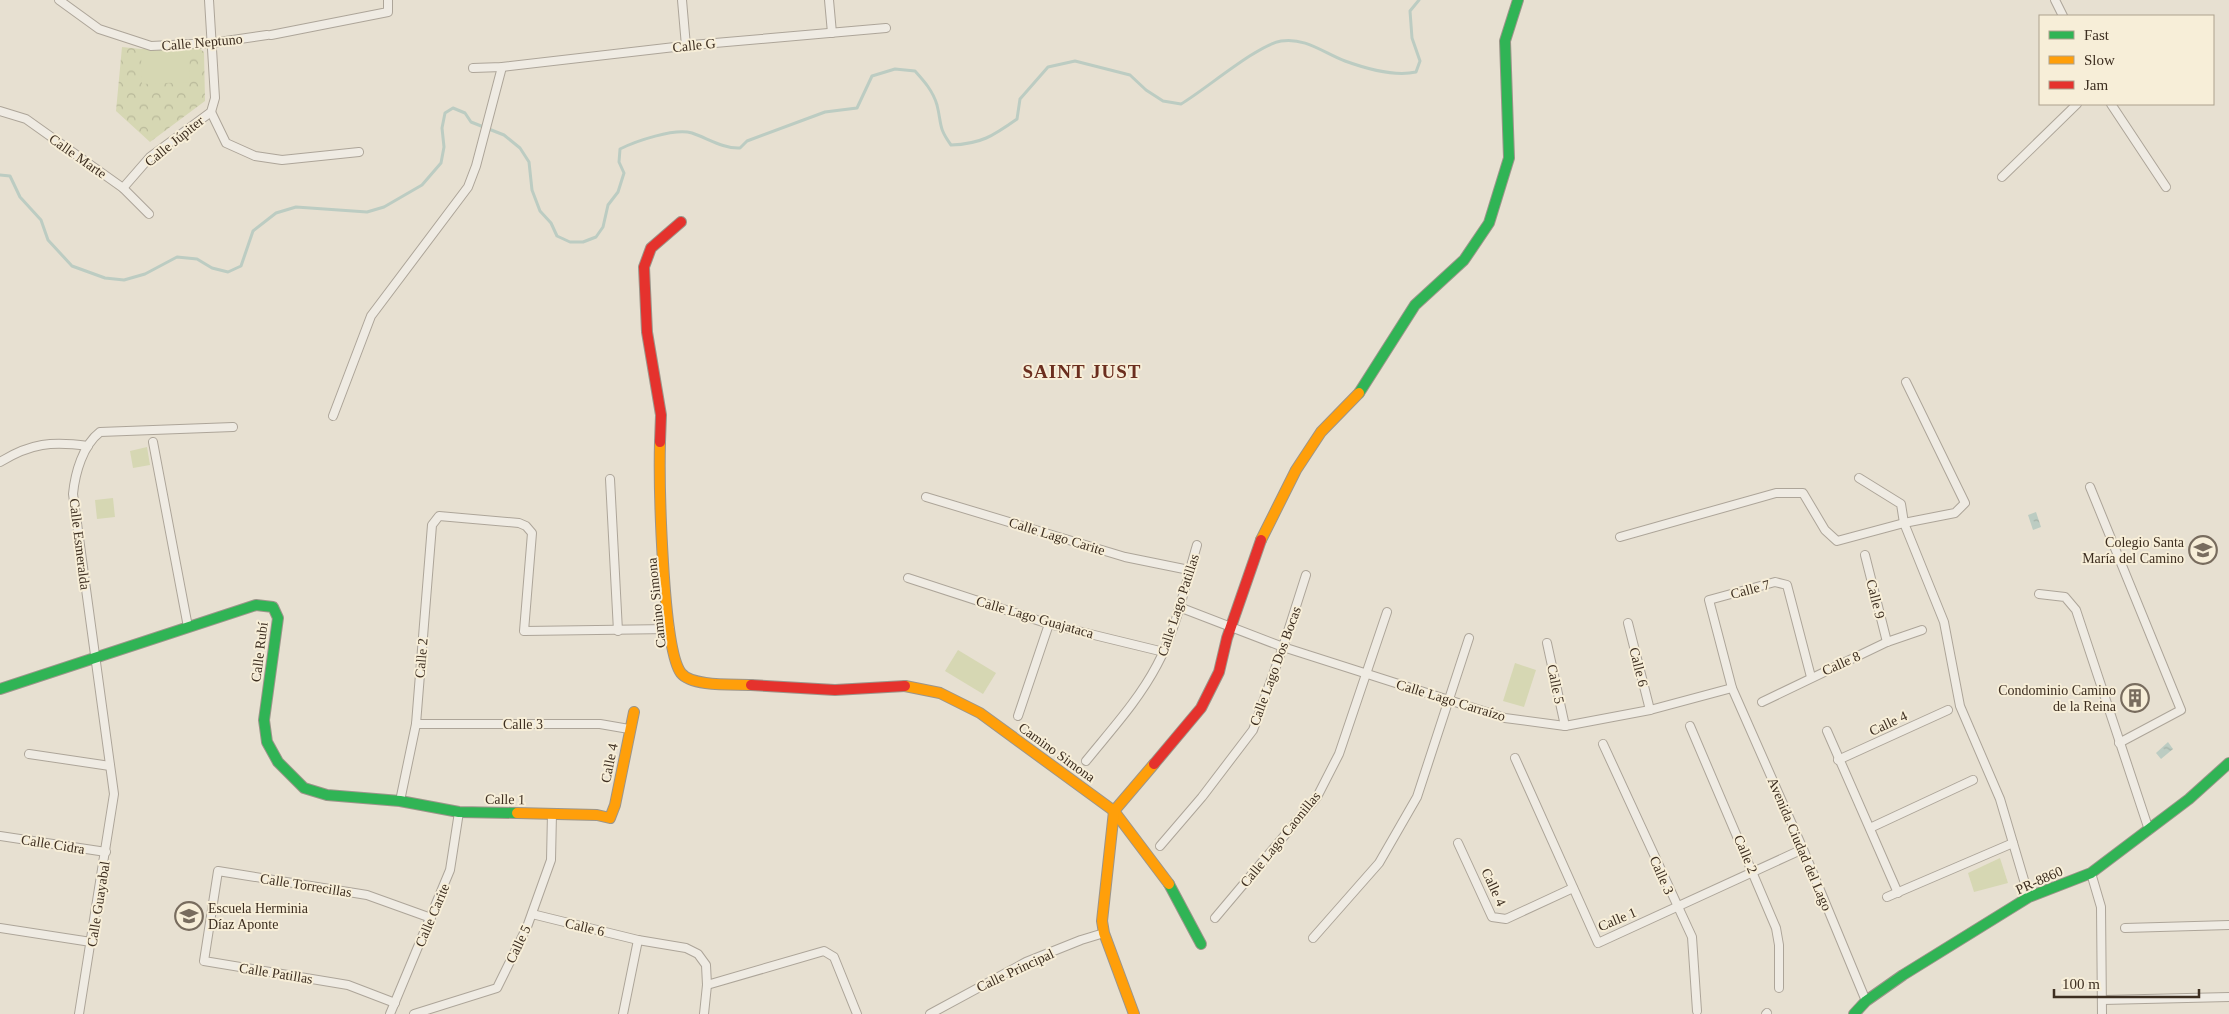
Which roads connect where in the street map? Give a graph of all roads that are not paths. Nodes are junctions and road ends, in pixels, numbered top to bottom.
1 (59, 0) edge
2 (209, 0) edge
3 (388, 0) edge
4 (682, 0) edge
5 (828, 0) edge
6 (1518, 0) edge
7 (2055, 0) edge
8 (2062, 15) edge
9 (886, 28) dead end
10 (832, 32) junction
11 (212, 44) junction
12 (686, 46) junction
13 (502, 67) junction
14 (473, 68) dead end
15 (2076, 105) edge
16 (2113, 105) edge
17 (0, 111) edge
18 (211, 112) junction
19 (359, 152) dead end
20 (2002, 177) dead end
21 (2166, 187) dead end
22 (123, 188) junction
23 (149, 214) dead end
24 (681, 222) dead end
25 (1906, 382) dead end
26 (333, 416) dead end
27 (233, 427) dead end
28 (153, 442) dead end
29 (88, 446) junction
30 (0, 462) edge
31 (1860, 478) dead end
32 (610, 479) dead end
33 (2090, 487) dead end
34 (926, 497) dead end
35 (1904, 523) junction
36 (1620, 537) dead end
37 (1197, 545) dead end
38 (1865, 555) dead end
39 (1189, 570) junction
40 (1306, 576) dead end
41 (908, 578) dead end
42 (2038, 594) dead end
43 (1179, 607) junction
44 (1387, 612) dead end
45 (1628, 623) dead end
46 (1049, 624) junction
47 (188, 627) junction
48 (1230, 627) junction
49 (670, 629) junction
50 (1922, 630) dead end
51 (618, 631) junction
52 (1469, 638) dead end
53 (1547, 642) dead end
54 (1887, 642) junction
55 (1284, 647) junction
56 (1164, 652) junction
57 (96, 658) junction
58 (1366, 674) junction
59 (1811, 677) junction
60 (1732, 688) junction
61 (0, 689) edge
62 (1449, 700) junction
63 (1762, 702) dead end
64 (1650, 710) junction
65 (1948, 710) dead end
66 (634, 712) dead end
67 (1018, 716) dead end
68 (416, 724) junction
69 (1565, 726) junction
70 (1690, 726) dead end
71 (630, 729) junction
72 (1827, 732) dead end
73 (2119, 743) junction
74 (1603, 744) dead end
75 (29, 754) dead end
76 (1515, 758) dead end
77 (1838, 760) junction
78 (1086, 761) dead end
79 (2229, 763) edge
80 (110, 766) junction
81 (1973, 780) dead end
82 (114, 794) joint
83 (400, 802) junction
84 (1114, 811) junction
85 (459, 812) junction
86 (552, 813) junction
87 (610, 818) joint
88 (1870, 828) junction
89 (2148, 830) junction
90 (0, 836) edge
91 (1458, 843) dead end
92 (2013, 843) junction
93 (1160, 846) dead end
94 (1803, 849) junction
95 (106, 852) junction
96 (1754, 872) junction
97 (2091, 873) junction
98 (1573, 888) junction
99 (1898, 893) junction
100 (2030, 897) junction
101 (1887, 898) dead end
102 (1678, 909) junction
103 (212, 911) joint
104 (532, 914) junction
105 (431, 918) junction
106 (1215, 918) dead end
107 (2229, 925) edge
108 (0, 928) edge
109 (2125, 928) dead end
110 (1104, 933) junction
111 (1313, 938) dead end
112 (638, 940) junction
113 (92, 942) junction
114 (1200, 944) dead end
115 (707, 985) junction
116 (1780, 988) dead end
117 (2229, 997) edge
118 (2103, 1000) junction
119 (1866, 1001) junction
120 (395, 1003) junction
121 (1697, 1011) dead end
122 (79, 1014) edge
123 (390, 1014) edge
124 (414, 1014) edge
125 (623, 1014) edge
126 (704, 1014) edge
127 (857, 1014) edge
128 (930, 1014) edge
129 (1134, 1014) edge
130 (1854, 1014) edge
131 (2102, 1014) edge

1 - 11 street, Calle Neptuno
2 - 11 street, Calle Júpiter
3 - 11 street, Calle Neptuno
4 - 12 street
5 - 10 street
6 - 48 street
7 - 8 street
9 - 10 street, Calle G
10 - 12 street, Calle G
11 - 18 street, Calle Júpiter
12 - 13 street, Calle G
13 - 14 street, Calle G
13 - 26 street
15 - 20 street
16 - 21 street
17 - 22 street, Calle Marte
18 - 19 street
18 - 22 street, Calle Júpiter
22 - 23 street, Calle Marte
24 - 49 street, Camino Simona
25 - 35 street
27 - 29 street, Calle Esmeralda
28 - 47 street
29 - 30 street
29 - 57 street, Calle Esmeralda
31 - 35 street
32 - 51 street
33 - 73 street
34 - 39 street, Calle Lago Carite
35 - 36 street
35 - 92 street
37 - 39 street, Calle Lago Patillas
38 - 54 street, Calle 9
39 - 43 street, Calle Lago Patillas
40 - 55 street, Calle Lago Dos Bocas
41 - 46 street, Calle Lago Guajataca
42 - 73 street
43 - 48 street, Calle Lago Carraízo
43 - 56 street, Calle Lago Patillas
44 - 58 street, Calle Lago Caonillas
45 - 64 street, Calle 6
46 - 56 street, Calle Lago Guajataca
46 - 67 street
47 - 57 street, Calle Rubí
47 - 83 street, Calle Rubí
48 - 55 street, Calle Lago Carraízo
48 - 84 street
49 - 51 street
49 - 84 street, Camino Simona
50 - 54 street, Calle 8
51 - 68 street, Calle 2
52 - 62 street
53 - 69 street, Calle 5
54 - 59 street, Calle 8
55 - 58 street, Calle Lago Carraízo
55 - 93 street, Calle Lago Dos Bocas
56 - 78 street, Calle Lago Patillas
57 - 61 street, Calle Rubí
57 - 80 street, Calle Esmeralda
58 - 62 street, Calle Lago Carraízo
58 - 106 street, Calle Lago Caonillas
59 - 60 street, Calle 7
59 - 63 street, Calle 8
60 - 64 street, Calle Lago Carraízo
60 - 94 street, Avenida Ciudad del Lago
62 - 69 street, Calle Lago Carraízo
62 - 111 street
64 - 69 street, Calle Lago Carraízo
65 - 77 street, Calle 4
66 - 71 street, Calle 4
68 - 71 street, Calle 3
68 - 83 street, Calle 2
70 - 96 street, Calle 2
71 - 87 street, Calle 4
72 - 77 street
73 - 89 street
74 - 102 street, Calle 3
75 - 80 street
76 - 98 street, Calle 1
77 - 88 street
79 - 89 street, PR-8860 / PR-8860
80 - 82 street, Calle Esmeralda
81 - 88 street
82 - 95 street, Calle Guayabal
83 - 85 street, Calle 1
84 - 110 street
84 - 114 street, Camino Simona
85 - 86 street, Calle 1
85 - 105 street, Calle Carite
86 - 87 street, Calle 1
86 - 104 street, Calle 5
88 - 99 street
89 - 97 street, PR-8860 / PR-8860
90 - 95 street, Calle Cidra
91 - 98 street, Calle 4
92 - 99 street
92 - 100 street
94 - 96 street, Calle 1
94 - 119 street, Avenida Ciudad del Lago
95 - 113 street, Calle Guayabal
96 - 102 street, Calle 1
96 - 116 street, Calle 2
97 - 100 street, PR-8860 / PR-8860
97 - 118 street
98 - 102 street, Calle 1
99 - 101 street
100 - 119 street, PR-8860 / PR-8860
102 - 121 street, Calle 3
103 - 105 street, Calle Torrecillas
103 - 120 street, Calle Patillas
104 - 112 street, Calle 6
104 - 124 street, Calle 5
105 - 120 street, Calle Carite
107 - 109 street
108 - 113 street
110 - 128 street, Calle Principal
110 - 129 street
112 - 115 street, Calle 6
112 - 125 street
113 - 122 street, Calle Guayabal
115 - 126 street, Calle 6
115 - 127 street
117 - 118 street
118 - 131 street
119 - 130 street, PR-8860 / PR-8860
120 - 123 street, Calle Carite

